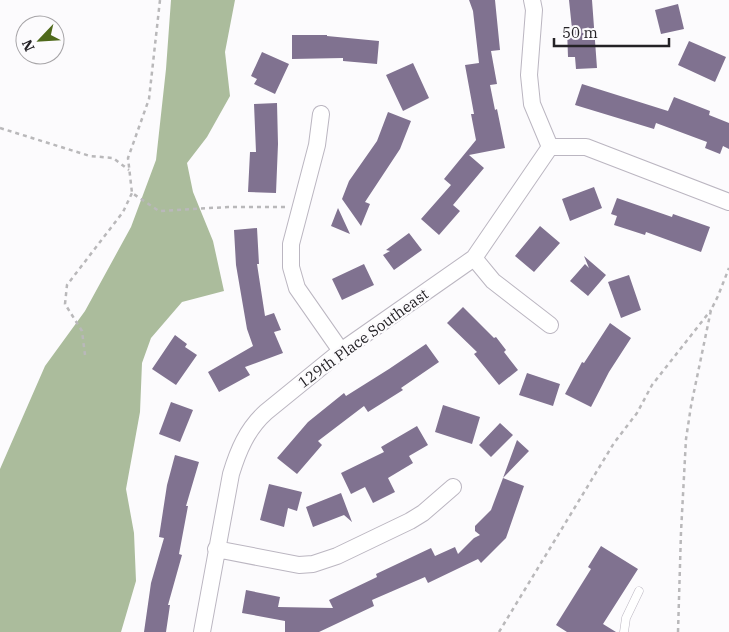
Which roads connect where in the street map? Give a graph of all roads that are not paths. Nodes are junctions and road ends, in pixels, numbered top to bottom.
1 (532, 0) edge
2 (321, 114) dead end
3 (550, 147) junction
4 (729, 202) edge
5 (474, 258) junction
6 (550, 325) dead end
7 (341, 351) junction
8 (452, 487) dead end
9 (216, 549) junction
10 (639, 591) dead end
11 (202, 632) edge
12 (624, 632) edge

1 - 3 street
2 - 7 street
3 - 4 street
3 - 5 street, 129th Place Southeast
5 - 6 street
5 - 7 street, 129th Place Southeast
7 - 9 street, 129th Place Southeast
8 - 9 street
9 - 11 street, 129th Place Southeast
10 - 12 lane

